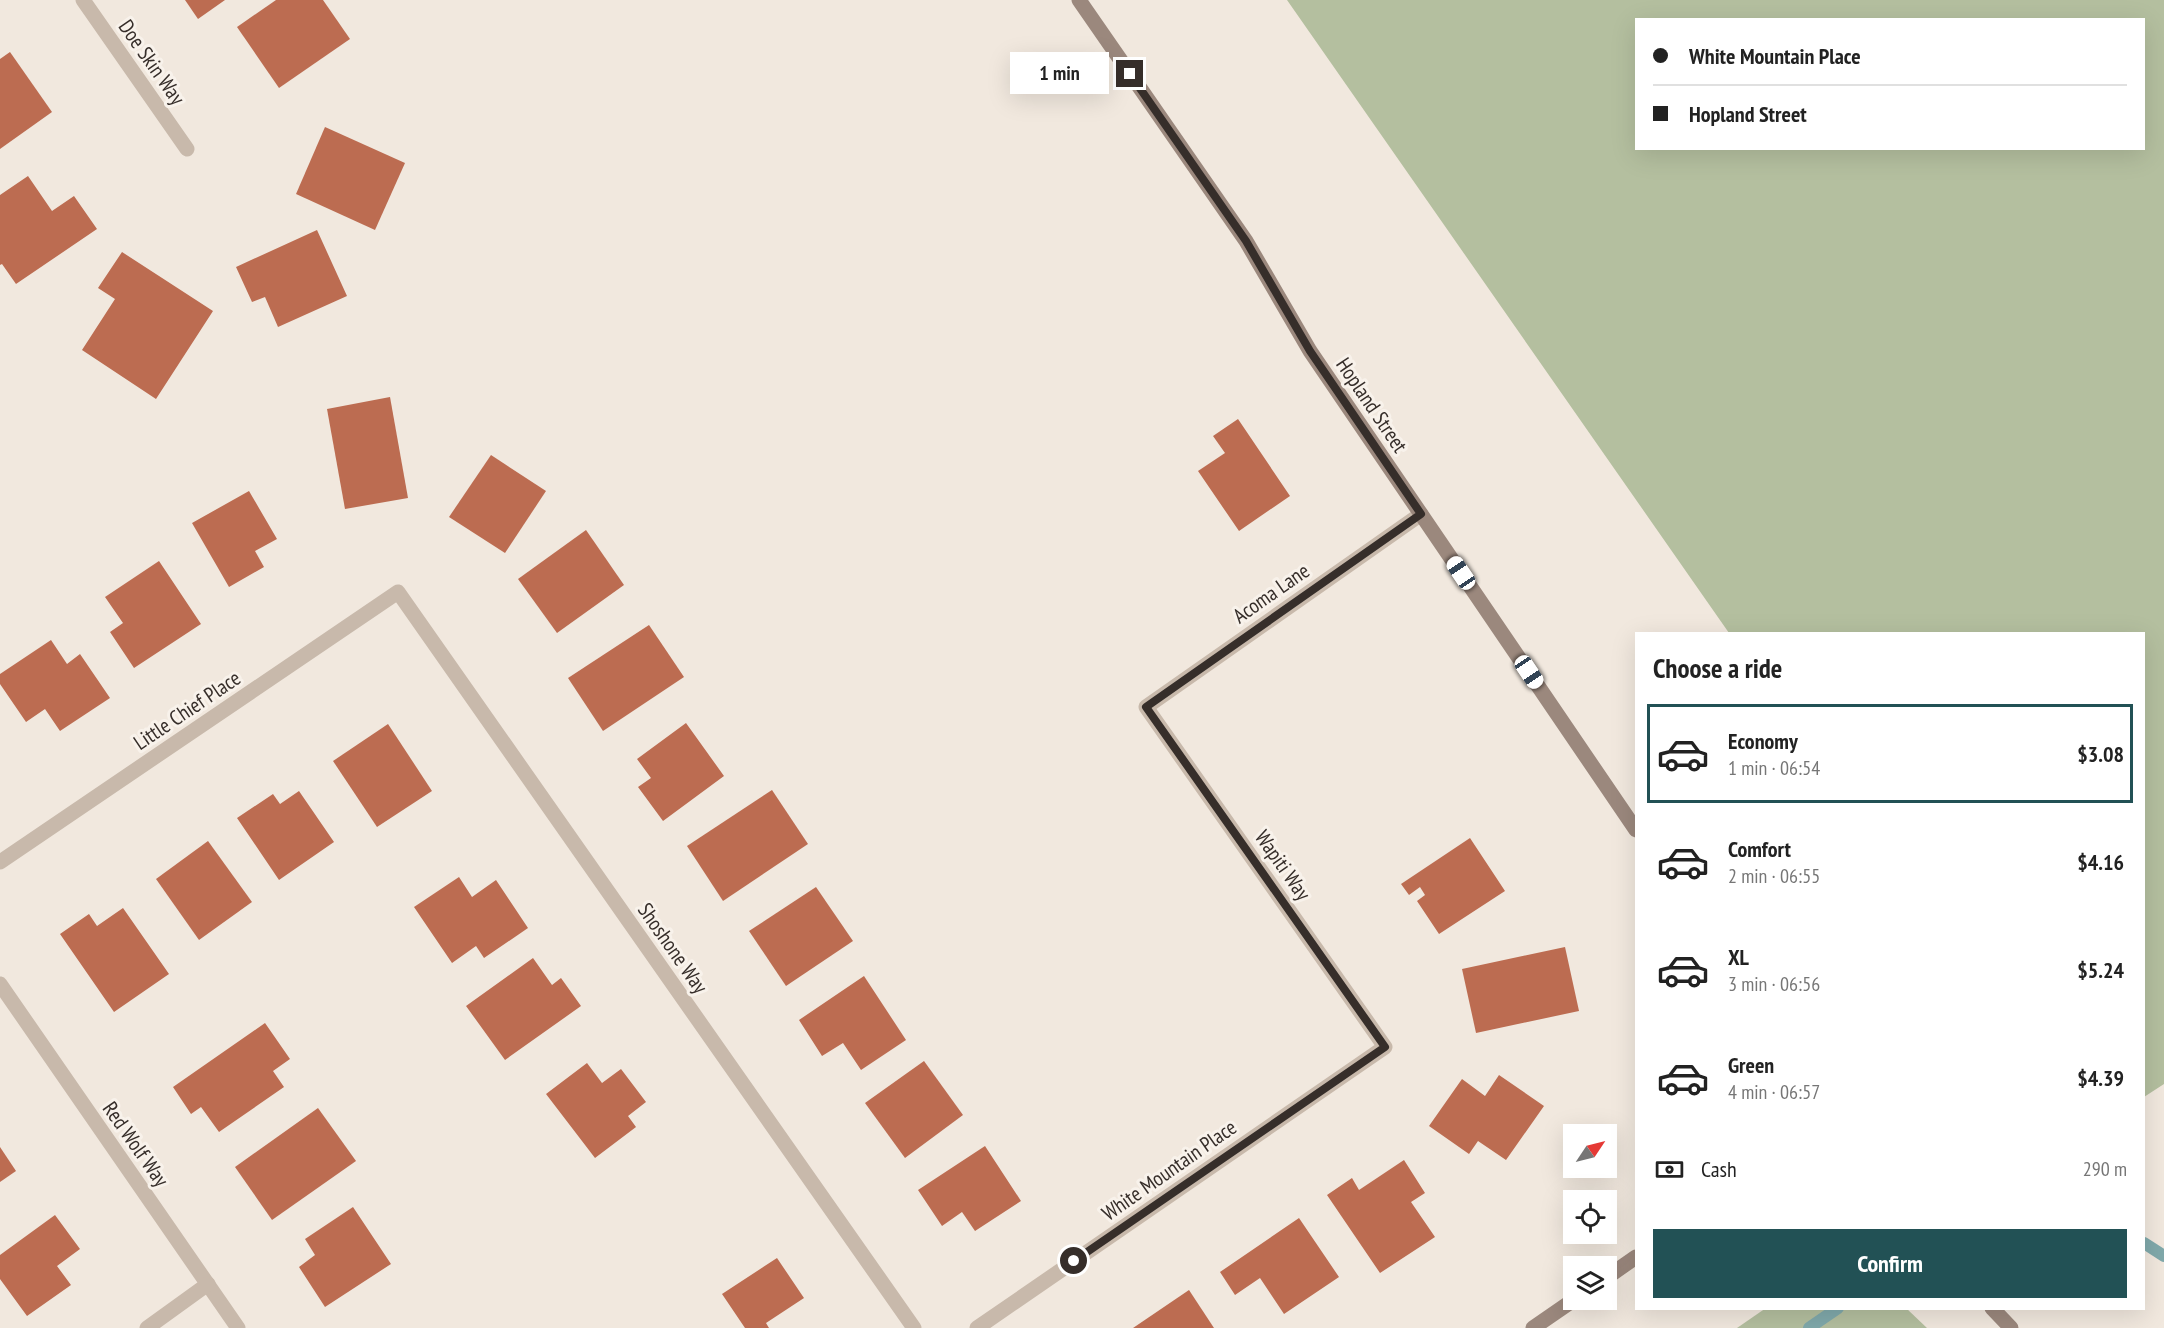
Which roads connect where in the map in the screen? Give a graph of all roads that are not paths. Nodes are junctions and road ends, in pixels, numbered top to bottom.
1 (83, 0) edge
2 (1078, 0) edge
3 (187, 149) dead end
4 (1421, 514) junction
5 (398, 592) joint
6 (1146, 707) joint
7 (1635, 829) edge
8 (0, 862) edge
9 (0, 984) edge
10 (1385, 1047) joint
11 (1635, 1258) edge
12 (1617, 1270) edge
13 (208, 1284) junction
14 (1563, 1307) edge
15 (1994, 1310) edge
16 (147, 1328) edge
17 (238, 1328) edge
18 (914, 1328) edge
19 (977, 1328) edge
20 (1533, 1328) edge
21 (2011, 1328) edge

1 - 3 street, Doe Skin Way
2 - 4 street, Hopland Street
4 - 6 street, Acoma Lane
4 - 7 street, Hopland Street
5 - 8 street, Little Chief Place
5 - 18 street, Shoshone Way
6 - 10 street, Wapiti Way
9 - 13 street, Red Wolf Way
10 - 19 street, White Mountain Place
11 - 12 street
13 - 16 street
13 - 17 street, Red Wolf Way
14 - 20 street
15 - 21 street

